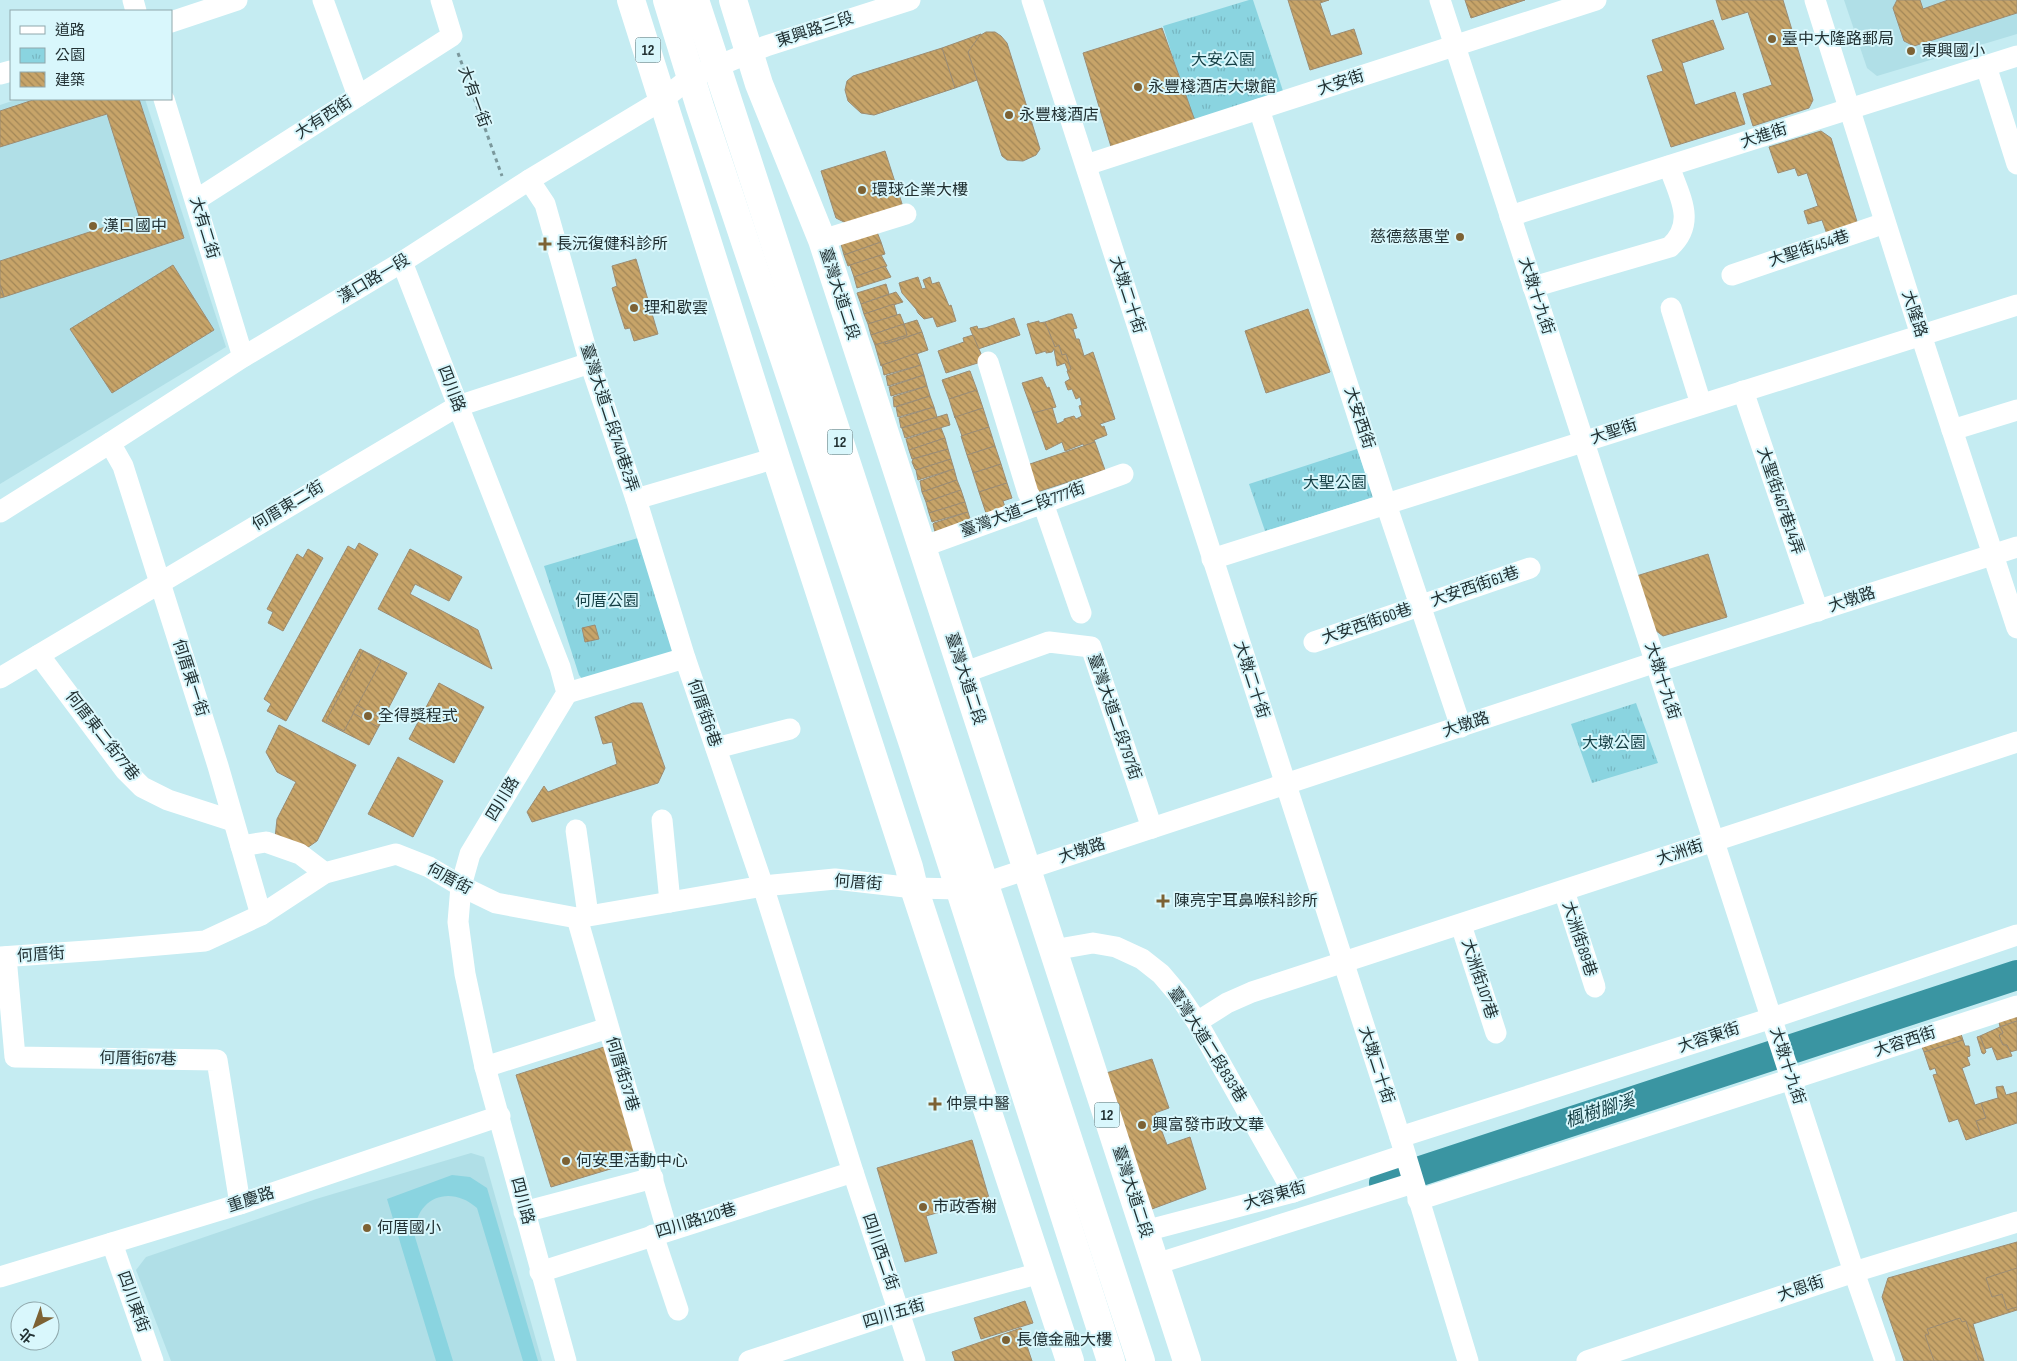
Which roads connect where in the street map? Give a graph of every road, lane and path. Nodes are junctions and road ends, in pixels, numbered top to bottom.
1 (237, 0) edge
2 (323, 0) edge
3 (441, 0) edge
4 (631, 0) edge
5 (667, 0) edge
6 (694, 0) edge
7 (733, 0) edge
8 (910, 0) edge
9 (1032, 0) edge
10 (1440, 0) edge
11 (1596, 0) edge
12 (1815, 0) edge
13 (172, 22) edge
14 (452, 36) junction
15 (1455, 46) junction
16 (750, 52) junction
17 (2017, 56) edge
18 (716, 65) junction
19 (1986, 66) junction
20 (691, 77) junction
21 (358, 96) junction
22 (164, 100) edge
23 (662, 100) junction
24 (1259, 109) junction
25 (1849, 109) junction
26 (2017, 164) edge
27 (1086, 165) junction
28 (1669, 166) junction
29 (529, 180) junction
30 (508, 194) junction
31 (196, 200) junction
32 (906, 214) dead end
33 (1510, 216) junction
34 (1885, 223) junction
35 (822, 240) junction
36 (402, 262) junction
37 (1732, 274) dead end
38 (1533, 287) junction
39 (2017, 305) edge
40 (1671, 308) dead end
41 (1921, 335) junction
42 (243, 357) junction
43 (988, 362) dead end
44 (590, 363) junction
45 (1743, 391) junction
46 (1701, 404) junction
47 (458, 406) junction
48 (2017, 410) edge
49 (1952, 430) junction
50 (1584, 442) junction
51 (110, 443) junction
52 (776, 458) junction
53 (1123, 474) dead end
54 (636, 499) junction
55 (1039, 504) junction
56 (1386, 504) junction
57 (0, 512) edge
58 (922, 547) junction
59 (2017, 547) edge
60 (1993, 554) junction
61 (1212, 559) junction
62 (1530, 568) dead end
63 (159, 583) junction
64 (1420, 605) junction
65 (1818, 611) junction
66 (1081, 613) dead end
67 (2017, 628) edge
68 (1314, 642) dead end
69 (39, 655) junction
70 (685, 658) junction
71 (1656, 662) junction
72 (963, 673) junction
73 (0, 678) edge
74 (567, 693) junction
75 (1461, 726) junction
76 (790, 729) dead end
77 (2017, 742) edge
78 (716, 748) junction
79 (1285, 785) junction
80 (662, 820) dead end
81 (234, 821) junction
82 (1152, 828) junction
83 (576, 830) dead end
84 (1714, 841) junction
85 (241, 846) junction
86 (1027, 869) junction
87 (325, 873) junction
88 (460, 886) junction
89 (763, 886) junction
90 (972, 886) junction
91 (914, 888) junction
92 (1564, 891) junction
93 (670, 902) junction
94 (261, 915) junction
95 (583, 916) junction
96 (1461, 924) junction
97 (2017, 935) edge
98 (1053, 950) junction
99 (3, 957) edge
100 (1343, 963) junction
101 (1595, 987) dead end
102 (2017, 1006) edge
103 (1772, 1018) junction
104 (1197, 1022) junction
105 (608, 1028) junction
106 (1496, 1033) dead end
107 (7, 1057) edge
108 (486, 1067) junction
109 (1792, 1078) junction
110 (500, 1116) junction
111 (1402, 1146) junction
112 (853, 1172) junction
113 (653, 1178) junction
114 (1293, 1192) junction
115 (1415, 1192) junction
116 (240, 1204) junction
117 (524, 1212) junction
118 (2017, 1222) edge
119 (1145, 1231) junction
120 (660, 1232) junction
121 (112, 1244) junction
122 (1156, 1264) junction
123 (540, 1272) junction
124 (1854, 1272) junction
125 (1040, 1273) junction
126 (0, 1277) edge
127 (678, 1310) dead end
128 (900, 1311) junction
129 (154, 1361) edge
130 (566, 1361) edge
131 (749, 1361) edge
132 (915, 1361) edge
133 (1070, 1361) edge
134 (1111, 1361) edge
135 (1141, 1361) edge
136 (1187, 1361) edge
137 (1468, 1361) edge
138 (1587, 1361) edge
139 (1885, 1361) edge

1 - 13 street
2 - 21 street
3 - 14 street
4 - 23 main road, 12
5 - 20 main road, 12
6 - 18 main road, 12
7 - 16 main road, 臺灣大道二段 / 12
8 - 16 street, 東興路三段
9 - 27 street, 大墩二十街
10 - 15 street, 大墩十九街
11 - 15 street, 大安街
12 - 25 street, 大隆路
14 - 21 street, 大有西街
14 - 30 path, 大有一街
15 - 24 street, 大安街
15 - 33 street, 大墩十九街
16 - 18 street, 漢口路一段
16 - 35 main road, 臺灣大道二段 / 12
17 - 19 street, 大進街
18 - 20 street, 漢口路一段
18 - 90 main road, 12
19 - 25 street, 大進街
19 - 26 street
20 - 23 street, 漢口路一段
20 - 90 main road, 12
21 - 31 street, 大有西街
22 - 31 street, 大有二街
23 - 29 street, 漢口路一段
23 - 52 main road, 12
24 - 27 street, 大安街
24 - 56 street, 大安西街
25 - 28 street, 大進街
25 - 34 street, 大隆路
27 - 61 street, 大墩二十街
28 - 33 street, 大進街
28 - 38 street
29 - 30 street, 漢口路一段
29 - 44 street, 臺灣大道二段740巷2弄
30 - 36 street, 漢口路一段
31 - 42 street, 大有二街
32 - 35 street
33 - 38 street, 大墩十九街
34 - 37 street, 大聖街454巷
34 - 41 street, 大隆路
35 - 58 main road, 臺灣大道二段 / 12
36 - 42 street, 漢口路一段
36 - 47 street, 四川路
38 - 50 street, 大墩十九街
39 - 41 street, 大聖街
40 - 46 street
41 - 45 street, 大聖街
41 - 49 street, 大隆路
42 - 51 street, 漢口路一段
43 - 55 street
44 - 47 street, 何厝東二街
44 - 54 street, 臺灣大道二段740巷2弄
45 - 46 street, 大聖街
45 - 65 street, 大聖街467巷14弄
46 - 50 street, 大聖街
47 - 63 street, 何厝東二街
47 - 74 street, 四川路
48 - 49 street
49 - 60 street, 大隆路
50 - 56 street, 大聖街
50 - 71 street, 大墩十九街
51 - 57 street, 漢口路一段
51 - 63 street, 何厝東一街
52 - 54 street
52 - 91 main road, 12
53 - 55 street, 臺灣大道二段777街
54 - 70 street, 臺灣大道二段740巷2弄
55 - 58 street, 臺灣大道二段777街
55 - 66 street
56 - 61 street, 大聖街
56 - 64 street, 大安西街
58 - 72 main road, 臺灣大道二段 / 12
59 - 60 street, 大墩路
60 - 65 street, 大墩路
60 - 67 street, 大隆路
61 - 79 street, 大墩二十街
62 - 64 street, 大安西街61巷
63 - 69 street, 何厝東二街
63 - 81 street, 何厝東一街
64 - 68 street, 大安西街60巷
64 - 75 street, 大安西街
65 - 71 street, 大墩路
69 - 73 street, 何厝東二街
69 - 81 street, 何厝東二街77巷
70 - 74 street, 何厝街6巷
70 - 78 street, 何厝街6巷
71 - 75 street, 大墩路
71 - 84 street, 大墩十九街
72 - 82 street, 臺灣大道二段797街
72 - 86 main road, 臺灣大道二段 / 12
74 - 88 street, 四川路
75 - 79 street, 大墩路
76 - 78 street
77 - 84 street, 大洲街
78 - 89 street, 何厝街6巷
79 - 82 street, 大墩路
79 - 100 street, 大墩二十街
80 - 93 street
81 - 85 street, 何厝東一街
82 - 86 street, 大墩路
83 - 95 street, 何厝街37巷
84 - 92 street, 大洲街
84 - 103 street, 大墩十九街
85 - 87 street
85 - 94 street, 何厝東一街
86 - 90 street, 大墩路
86 - 98 main road, 臺灣大道二段 / 12
87 - 88 street, 何厝街
87 - 94 street, 何厝街
88 - 95 street, 何厝街
88 - 108 street, 四川路
89 - 91 street, 何厝街
89 - 93 street, 何厝街
89 - 112 street, 何厝街6巷
90 - 91 street, 大墩路
90 - 134 main road, 12
90 - 135 main road, 12
91 - 125 main road, 12
92 - 96 street, 大洲街
92 - 101 street, 大洲街89巷
93 - 95 street, 何厝街
94 - 99 street, 何厝街
95 - 105 street, 何厝街37巷
96 - 100 street, 大洲街
96 - 106 street, 大洲街107巷
97 - 103 street, 大容東街
98 - 104 street, 臺灣大道二段833巷
98 - 119 main road, 臺灣大道二段 / 12
99 - 107 street, 何厝街67巷
100 - 104 street, 大洲街
100 - 111 street, 大墩二十街
102 - 109 street, 大容西街
103 - 109 street, 大墩十九街
103 - 111 street, 大容東街
104 - 114 street, 臺灣大道二段833巷
105 - 108 street
105 - 113 street, 何厝街37巷
107 - 116 street, 何厝街67巷
108 - 110 street, 四川路
109 - 115 street, 大容東街
109 - 124 street, 大墩十九街
110 - 116 street, 重慶路
110 - 117 street, 四川路
111 - 114 street, 大容東街
111 - 115 street, 大墩二十街
112 - 120 street, 四川路120巷
112 - 128 street, 四川西二街
113 - 117 street
113 - 120 street, 何厝街37巷
114 - 119 street, 大容東街
115 - 122 street, 大容東街
115 - 137 street, 大墩二十街
116 - 121 street, 重慶路
117 - 123 street, 四川路
118 - 124 street, 大恩街
119 - 122 main road, 臺灣大道二段 / 12
120 - 123 street, 四川路120巷
120 - 127 street, 何厝街37巷
121 - 126 street, 重慶路
121 - 129 street, 四川東街
122 - 136 main road, 臺灣大道二段 / 12
123 - 130 street, 四川路
124 - 138 street, 大恩街
124 - 139 street, 大墩十九街
125 - 128 street, 四川五街
125 - 133 main road, 12
128 - 131 street, 四川五街
128 - 132 street, 四川西二街

